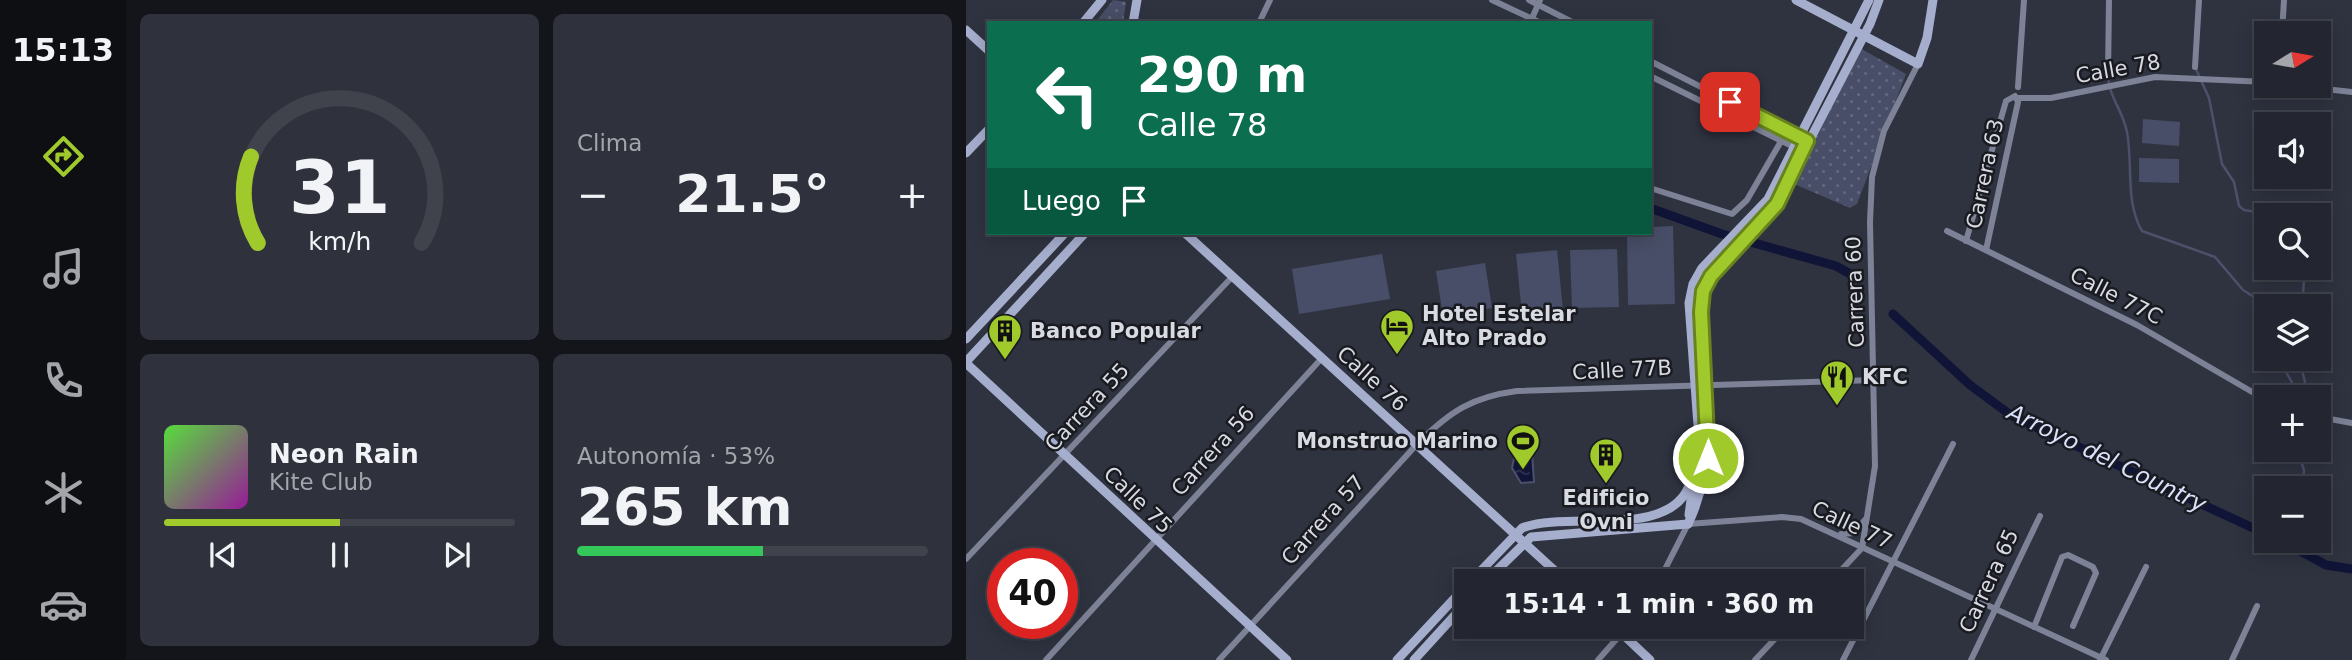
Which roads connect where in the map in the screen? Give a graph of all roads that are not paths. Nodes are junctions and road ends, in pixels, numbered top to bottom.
1 (1102, 0) edge
2 (1136, 0) edge
3 (1270, 0) edge
4 (1492, 0) edge
5 (1529, 0) edge
6 (1796, 0) edge
7 (1869, 0) edge
8 (1879, 0) edge
9 (1933, 0) edge
10 (2024, 0) edge
11 (2109, 0) edge
12 (2199, 0) edge
13 (2284, 0) edge
14 (1539, 3) edge
15 (1085, 21) edge
16 (1133, 21) edge
17 (1260, 21) edge
18 (1531, 21) edge
19 (1570, 21) edge
20 (2283, 21) edge
21 (966, 30) edge
22 (1858, 34) junction
23 (987, 49) edge
24 (1652, 62) edge
25 (1918, 64) junction
26 (2195, 67) dead end
27 (2108, 76) dead end
28 (1652, 77) edge
29 (2254, 81) edge
30 (2018, 87) dead end
31 (2331, 90) edge
32 (2352, 92) edge
33 (2018, 98) junction
34 (987, 131) edge
35 (1787, 131) junction
36 (1798, 136) junction
37 (1783, 140) junction
38 (1807, 141) junction
39 (1793, 146) junction
40 (1802, 151) junction
41 (966, 153) edge
42 (1652, 189) edge
43 (1947, 231) dead end
44 (1063, 235) edge
45 (1083, 235) edge
46 (1187, 235) edge
47 (1966, 241) junction
48 (1728, 249) junction
49 (1986, 250) junction
50 (1029, 271) junction
51 (1232, 277) junction
52 (1041, 281) junction
53 (966, 339) edge
54 (1321, 358) junction
55 (966, 362) edge
56 (1875, 380) junction
57 (1701, 383) junction
58 (2254, 393) edge
59 (1458, 409) joint
60 (2331, 419) edge
61 (2352, 422) edge
62 (1417, 444) junction
63 (1953, 444) dead end
64 (1066, 455) junction
65 (1694, 475) junction
66 (1869, 511) junction
67 (2040, 516) dead end
68 (1688, 524) junction
69 (1515, 534) junction
70 (1839, 535) junction
71 (1155, 541) junction
72 (1524, 541) junction
73 (1862, 548) junction
74 (966, 559) edge
75 (1893, 562) junction
76 (2146, 567) dead end
77 (1482, 569) edge
78 (1497, 569) edge
79 (1553, 569) edge
80 (1665, 569) edge
81 (1842, 569) edge
82 (1454, 599) edge
83 (2258, 606) dead end
84 (1996, 610) junction
85 (1440, 615) junction
86 (1453, 618) joint
87 (1250, 626) junction
88 (1446, 626) junction
89 (2073, 626) dead end
90 (2034, 627) junction
91 (1618, 639) edge
92 (1632, 639) edge
93 (1775, 639) edge
94 (2102, 659) edge
95 (1046, 660) edge
96 (1219, 660) edge
97 (1287, 660) edge
98 (1398, 660) edge
99 (1414, 660) edge
100 (1598, 660) edge
101 (1650, 660) edge
102 (1755, 660) edge
103 (1843, 660) edge
104 (1971, 660) edge
105 (2232, 660) edge

1 - 15 street
2 - 16 street
3 - 17 street
4 - 18 street
5 - 14 street
6 - 22 street
7 - 22 street
8 - 22 street
9 - 25 street, Carrera 60
10 - 30 street
11 - 27 street
12 - 26 street
13 - 20 street
14 - 18 street
14 - 19 street
21 - 23 street
22 - 25 street
22 - 36 street
22 - 38 street
24 - 35 street
25 - 56 street, Carrera 60
28 - 37 street
29 - 33 street, Calle 78
31 - 32 street
33 - 47 street, Carrera 63
33 - 49 street, Carrera 63
34 - 41 street
35 - 36 street
35 - 37 street
36 - 38 street
36 - 39 street
37 - 39 street
37 - 42 street
38 - 40 street
39 - 40 street
39 - 48 street
40 - 48 street
43 - 47 street, Calle 77C
44 - 50 street
45 - 52 street
46 - 51 street, Calle 76
47 - 49 street, Calle 77C
48 - 57 street
49 - 58 street, Calle 77C
50 - 52 street
50 - 53 street
51 - 54 street, Calle 76
51 - 64 street, Carrera 55
52 - 55 street
54 - 62 street, Calle 76
54 - 71 street, Carrera 56
55 - 64 street, Calle 75
56 - 57 street, Calle 77B
56 - 66 street, Carrera 60
57 - 59 street, Calle 77B
57 - 65 street
57 - 68 street
59 - 62 street, Carrera 57
60 - 61 street
62 - 69 street, Calle 76
62 - 87 street, Carrera 57
63 - 75 street
64 - 71 street, Calle 75
64 - 74 street, Carrera 55
65 - 68 street
65 - 69 street
66 - 70 street
66 - 73 street, Carrera 60
67 - 84 street, Carrera 65
68 - 70 street, Calle 77
68 - 72 street, Calle 77
68 - 80 street
69 - 72 street, Calle 76
69 - 77 street
70 - 73 street, Calle 77
71 - 87 street, Calle 75
71 - 95 street, Carrera 56
72 - 78 street
72 - 79 street, Calle 76
73 - 75 street, Calle 77
73 - 81 street
75 - 84 street, Calle 77
75 - 103 street
76 - 94 street
82 - 85 street
83 - 105 street
84 - 90 street, Calle 77
84 - 104 street, Carrera 65
85 - 86 street
85 - 88 street
85 - 98 street
86 - 88 street
87 - 96 street, Carrera 57
87 - 97 street, Calle 75
88 - 99 street
89 - 90 street
90 - 94 street, Calle 77
91 - 100 street
92 - 101 street
93 - 102 street

